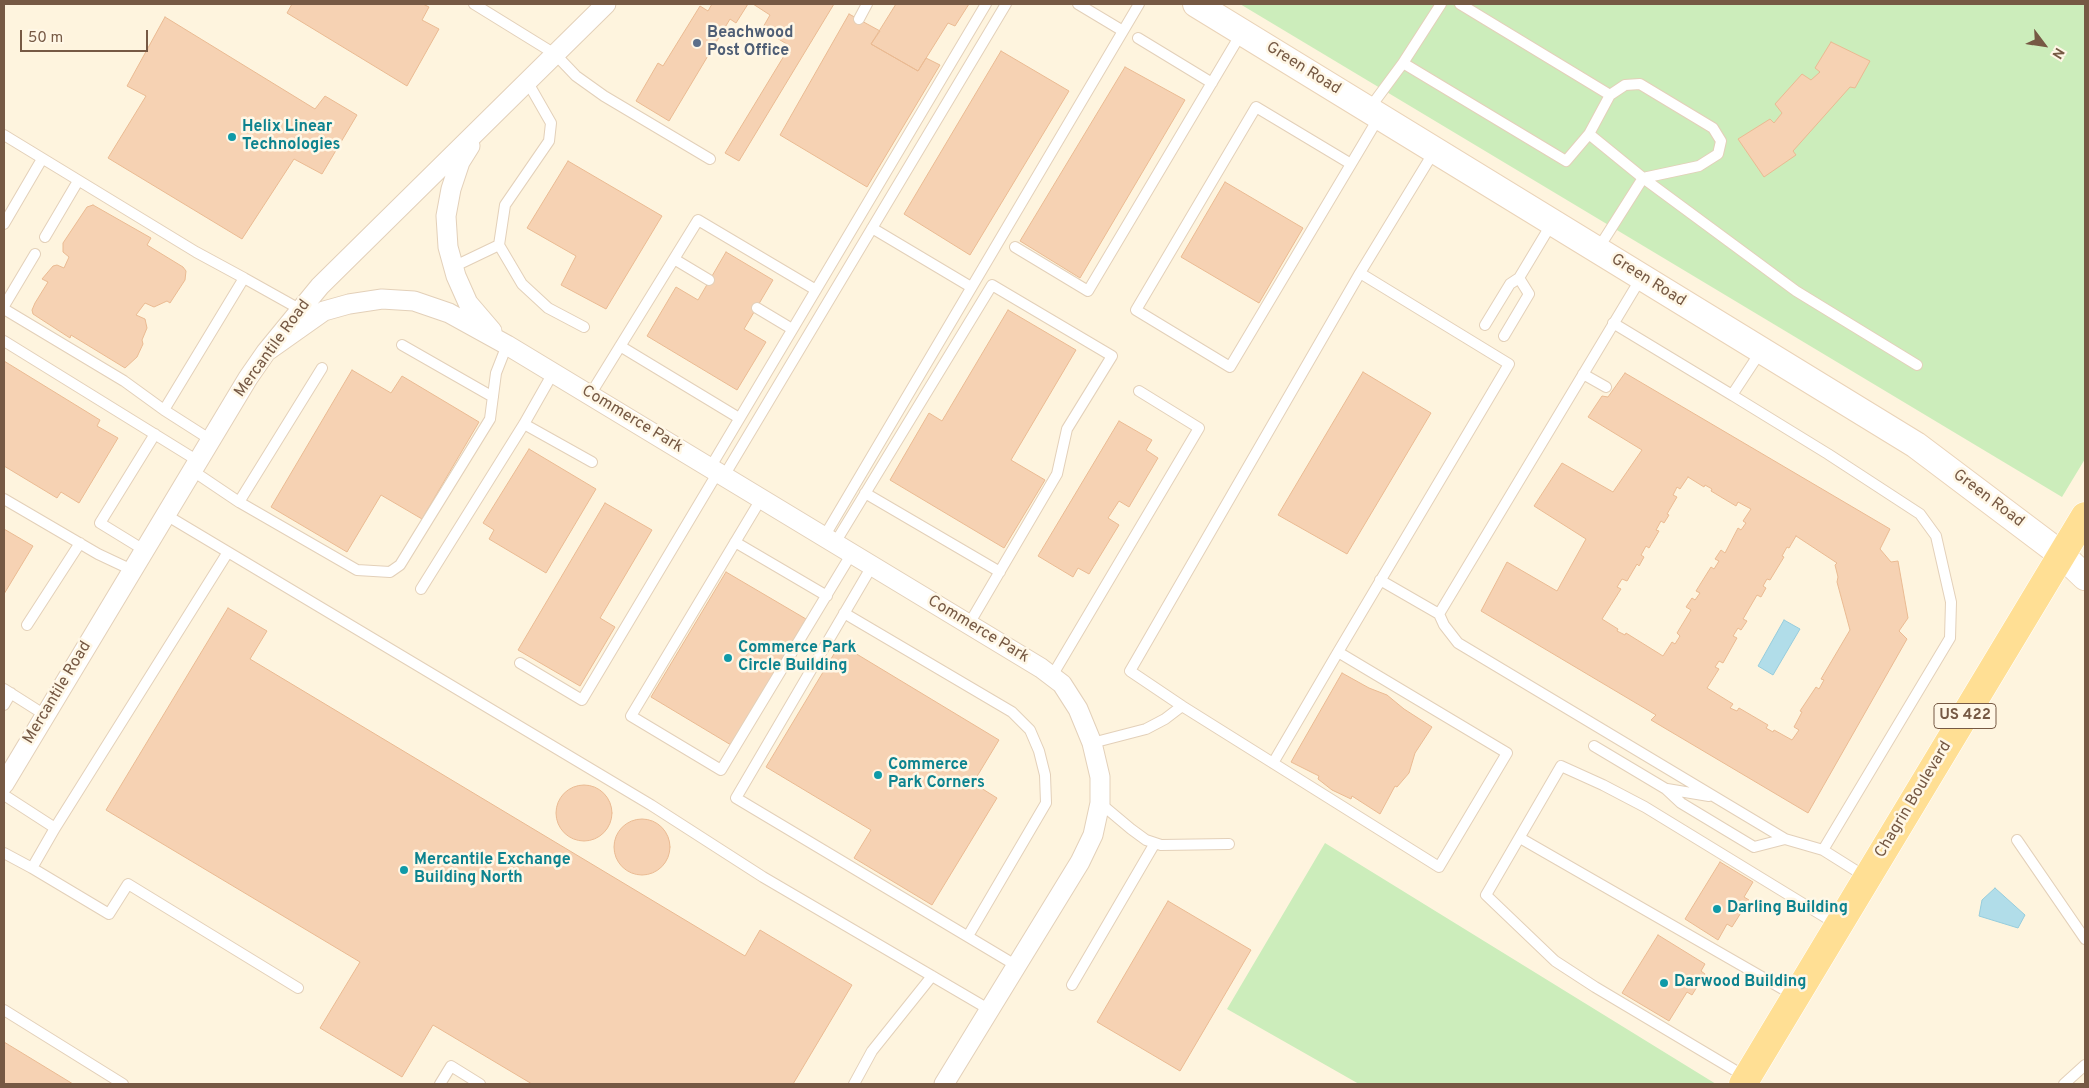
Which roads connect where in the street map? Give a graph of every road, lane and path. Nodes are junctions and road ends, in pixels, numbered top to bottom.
1 (474, 4) edge
2 (604, 4) edge
3 (868, 4) edge
4 (986, 4) edge
5 (1006, 4) edge
6 (1078, 4) edge
7 (1140, 4) edge
8 (1196, 4) edge
9 (1441, 4) edge
10 (1460, 4) edge
11 (858, 19) dead end
12 (1123, 31) junction
13 (1242, 32) junction
14 (1138, 38) dead end
15 (555, 54) junction
16 (1403, 63) junction
17 (528, 81) junction
18 (1212, 83) junction
19 (1610, 95) junction
20 (1374, 113) junction
21 (480, 128) junction
22 (1589, 134) junction
23 (4, 135) edge
24 (1435, 150) junction
25 (42, 159) junction
26 (710, 160) dead end
27 (1350, 164) junction
28 (1643, 178) junction
29 (78, 181) junction
30 (1553, 222) junction
31 (4, 224) edge
32 (872, 228) junction
33 (45, 237) dead end
34 (499, 245) junction
35 (1015, 247) dead end
36 (1597, 250) junction
37 (34, 254) dead end
38 (674, 259) junction
39 (453, 267) junction
40 (1360, 273) junction
41 (1642, 277) junction
42 (244, 278) junction
43 (1520, 278) junction
44 (709, 280) dead end
45 (971, 287) junction
46 (816, 290) junction
47 (4, 308) edge
48 (756, 308) dead end
49 (308, 313) junction
50 (1613, 323) junction
51 (1486, 325) dead end
52 (584, 326) dead end
53 (792, 329) junction
54 (1504, 336) dead end
55 (4, 342) edge
56 (402, 345) dead end
57 (507, 345) junction
58 (620, 346) junction
59 (1761, 351) junction
60 (266, 352) joint
61 (1918, 364) dead end
62 (322, 368) dead end
63 (553, 373) junction
64 (1583, 374) junction
65 (1606, 387) dead end
66 (1139, 391) dead end
67 (590, 395) junction
68 (1732, 395) junction
69 (493, 397) junction
70 (164, 410) junction
71 (739, 418) junction
72 (524, 424) junction
73 (155, 434) junction
74 (210, 440) junction
75 (592, 462) dead end
76 (195, 466) junction
77 (717, 472) junction
78 (865, 493) junction
79 (4, 499) edge
80 (761, 499) junction
81 (239, 502) junction
82 (166, 515) junction
83 (2085, 516) edge
84 (830, 540) junction
85 (735, 542) junction
86 (80, 543) junction
87 (144, 550) junction
88 (228, 552) junction
89 (852, 553) junction
90 (2062, 555) junction
91 (872, 566) junction
92 (132, 570) junction
93 (1000, 572) junction
94 (2085, 577) edge
95 (1380, 580) junction
96 (421, 589) dead end
97 (827, 596) junction
98 (844, 613) junction
99 (1439, 614) junction
100 (969, 624) junction
101 (27, 625) dead end
102 (1338, 652) junction
103 (520, 663) dead end
104 (1052, 676) junction
105 (7, 691) edge
106 (4, 705) edge
107 (1182, 706) junction
108 (45, 715) junction
109 (1092, 743) junction
110 (1594, 746) dead end
111 (1273, 763) junction
112 (4, 784) edge
113 (1666, 789) junction
114 (4, 795) edge
115 (1714, 797) junction
116 (1100, 803) junction
117 (55, 828) junction
118 (1520, 838) junction
119 (1785, 839) junction
120 (2017, 840) dead end
121 (1155, 843) junction
122 (1229, 844) dead end
123 (1823, 850) junction
124 (4, 853) edge
125 (32, 868) junction
126 (1867, 878) junction
127 (1839, 925) junction
128 (968, 936) junction
129 (2085, 939) edge
130 (1017, 966) junction
131 (932, 976) junction
132 (1072, 985) dead end
133 (298, 988) dead end
134 (1796, 996) junction
135 (4, 1010) edge
136 (990, 1010) junction
137 (2085, 1065) edge
138 (1745, 1081) edge
139 (123, 1084) edge
140 (440, 1084) edge
141 (480, 1084) edge
142 (854, 1084) edge
143 (944, 1084) edge
144 (2064, 1084) edge

1 - 15 lane
2 - 15 street, Mercantile Road
3 - 11 lane
4 - 46 lane
5 - 32 lane
6 - 12 lane
7 - 12 lane
8 - 13 main road, Green Road
9 - 16 lane
10 - 19 lane
12 - 45 lane
13 - 18 lane
13 - 20 main road, Green Road
14 - 18 lane
15 - 17 street, Mercantile Road
15 - 26 lane
16 - 20 lane
16 - 22 lane
17 - 21 street, Mercantile Road
17 - 34 lane
18 - 35 lane
19 - 22 lane
19 - 28 lane
20 - 24 main road, Green Road
20 - 27 lane
21 - 39 street, Commerce Park
21 - 49 street, Mercantile Road
22 - 28 lane
23 - 25 lane
24 - 30 main road, Green Road
24 - 40 lane
25 - 29 lane
25 - 31 lane
27 - 27 lane
28 - 36 lane
28 - 61 lane
29 - 33 lane
29 - 42 lane
30 - 36 main road, Green Road
30 - 43 lane
32 - 45 lane
32 - 77 lane
34 - 39 lane
34 - 52 lane
36 - 41 main road, Green Road
37 - 47 lane
38 - 44 lane
38 - 46 lane
38 - 58 lane
39 - 57 street, Commerce Park
40 - 95 lane
40 - 107 lane
41 - 50 lane
41 - 59 main road, Green Road
42 - 49 lane
42 - 70 lane
43 - 51 lane
43 - 54 lane
45 - 84 lane
46 - 53 lane
47 - 70 lane
48 - 53 lane
49 - 57 street, Commerce Park
49 - 60 street, Commerce Park
50 - 64 lane
50 - 68 lane
53 - 71 lane
55 - 73 lane
56 - 69 lane
57 - 63 street, Commerce Park
57 - 69 lane
58 - 67 lane
58 - 71 lane
59 - 68 lane
59 - 90 main road, Green Road
60 - 74 street, Mercantile Road
62 - 81 lane
63 - 67 street, Commerce Park
63 - 72 lane
64 - 65 lane
64 - 99 lane
66 - 104 lane
67 - 77 street, Commerce Park
68 - 123 lane
69 - 81 lane
70 - 74 lane
71 - 77 lane
72 - 75 lane
72 - 96 lane
73 - 76 lane
73 - 87 lane
74 - 76 street, Mercantile Road
76 - 81 lane
76 - 82 street, Mercantile Road
77 - 80 street, Commerce Park
77 - 103 lane
78 - 84 lane
78 - 93 lane
78 - 93 lane
79 - 86 lane
80 - 84 street, Commerce Park
80 - 85 lane
82 - 87 street, Mercantile Road
82 - 88 lane
83 - 90 main road, Chagrin Boulevard / US 422
84 - 89 street, Commerce Park
85 - 97 lane
85 - 97 lane
86 - 92 lane
86 - 101 lane
87 - 92 street, Mercantile Road
88 - 117 lane
88 - 131 lane
89 - 91 street, Commerce Park
89 - 97 lane
90 - 94 main road, Green Road
90 - 126 main road, Chagrin Boulevard / US 422
91 - 98 lane
91 - 100 street, Commerce Park
92 - 108 street, Mercantile Road
93 - 100 lane
95 - 99 lane
95 - 102 lane
98 - 128 lane
98 - 128 lane
99 - 115 lane
100 - 104 street, Commerce Park
102 - 111 lane
102 - 111 lane
104 - 109 street, Commerce Park
105 - 106 lane
105 - 108 lane
107 - 109 lane
107 - 111 lane
108 - 112 street, Mercantile Road
109 - 116 street, Commerce Park
110 - 113 lane
113 - 115 lane
113 - 119 lane
114 - 117 lane
115 - 119 lane
116 - 121 lane
116 - 130 street, Commerce Park
117 - 125 lane
118 - 127 lane
118 - 134 lane
118 - 138 lane
119 - 123 lane
120 - 129 lane
121 - 122 lane
121 - 132 lane
123 - 126 lane
124 - 125 lane
125 - 133 lane
126 - 127 main road, Chagrin Boulevard / US 422
127 - 134 main road, Chagrin Boulevard / US 422
128 - 130 lane
130 - 136 street, Commerce Park
131 - 136 lane
131 - 142 lane
134 - 138 main road, Chagrin Boulevard / US 422
135 - 139 lane
136 - 143 street, Commerce Park
137 - 144 lane
140 - 141 lane

